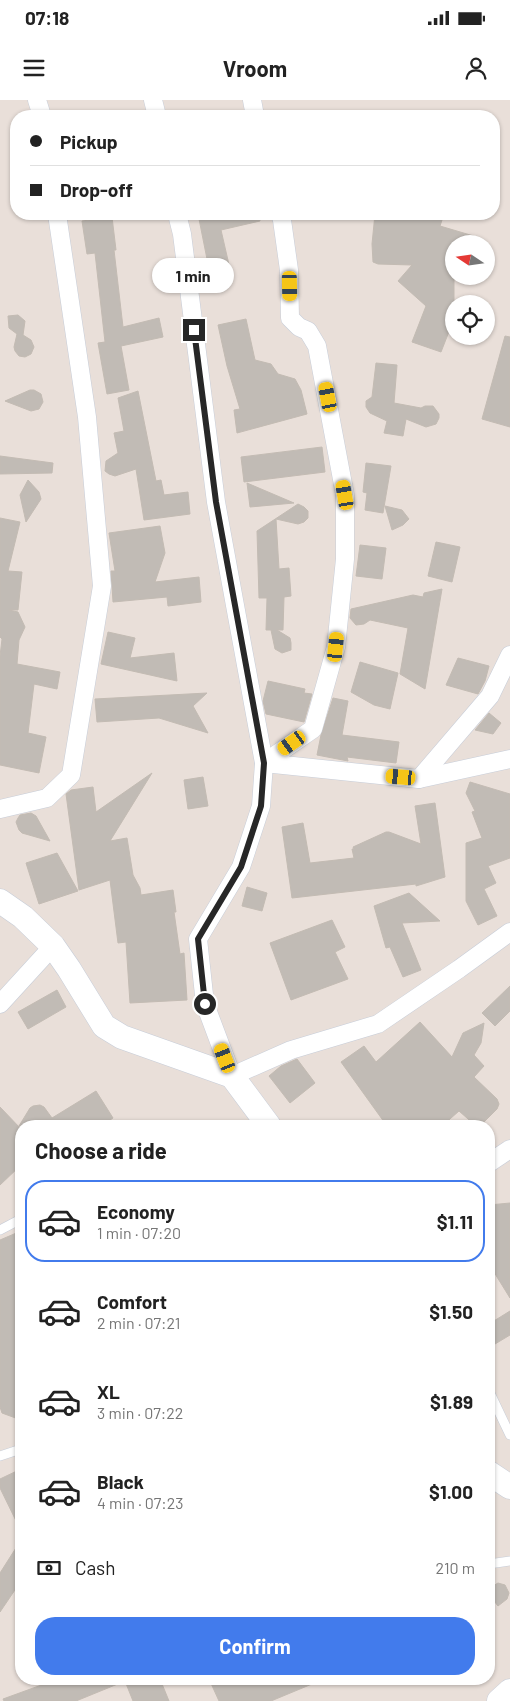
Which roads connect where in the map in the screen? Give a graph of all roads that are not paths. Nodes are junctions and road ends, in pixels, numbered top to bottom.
1 (59, 220) edge
2 (178, 220) edge
3 (282, 220) edge
4 (510, 655) edge
5 (510, 759) edge
6 (264, 763) junction
7 (419, 779) junction
8 (0, 810) edge
9 (0, 901) edge
10 (510, 932) edge
11 (53, 946) junction
12 (0, 1004) edge
13 (232, 1076) junction
14 (265, 1120) edge
15 (510, 1149) edge
16 (495, 1159) edge
17 (15, 1222) edge
18 (0, 1230) edge
19 (495, 1404) edge
20 (510, 1435) edge
21 (15, 1451) edge
22 (0, 1456) edge
23 (495, 1477) edge
24 (510, 1487) edge
25 (510, 1561) edge
26 (495, 1563) edge
27 (510, 1691) edge
28 (499, 1701) edge

1 - 8 street
2 - 6 street
3 - 6 street
4 - 7 street
5 - 7 street
6 - 7 street
6 - 13 street
9 - 11 street
10 - 13 street
11 - 12 street
11 - 13 street
13 - 14 street
15 - 16 street
17 - 18 lane
19 - 20 lane
21 - 22 lane
23 - 24 street
25 - 26 lane
27 - 28 street

